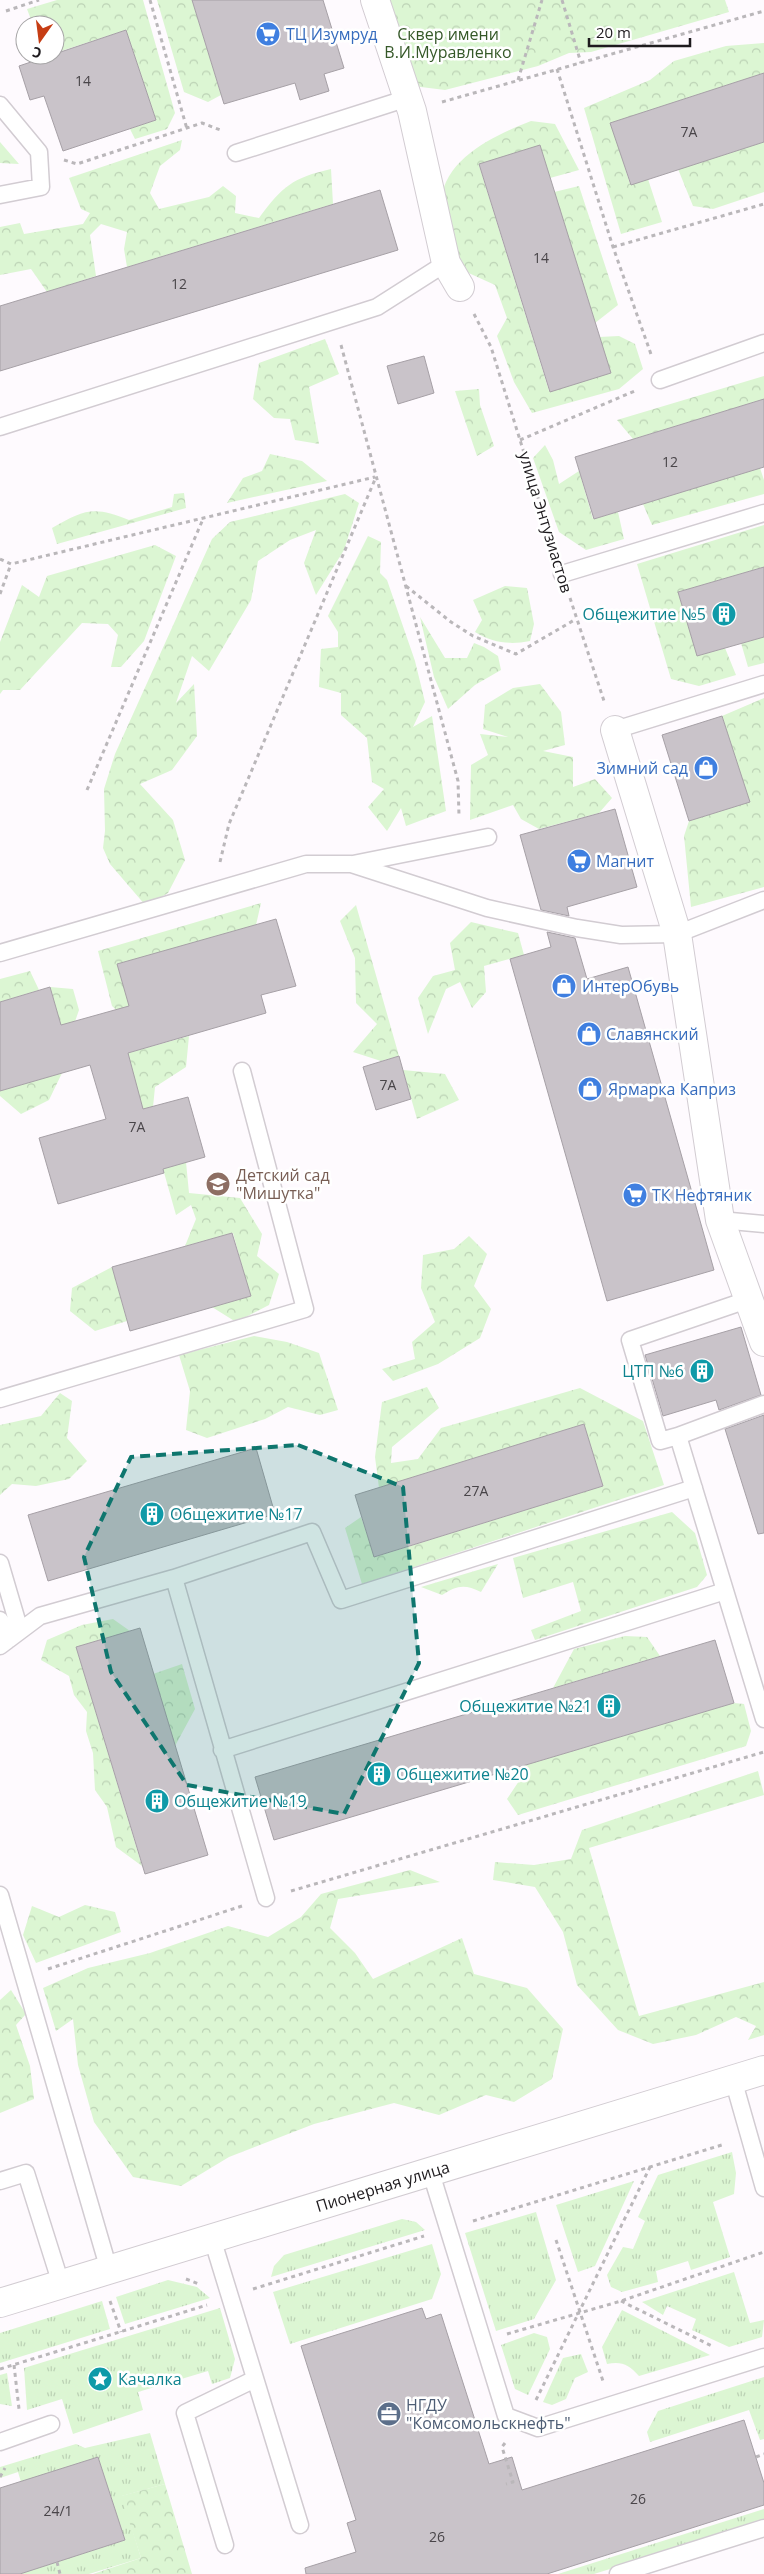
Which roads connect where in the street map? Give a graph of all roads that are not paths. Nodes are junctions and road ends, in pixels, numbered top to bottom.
1 (375, 0) edge
2 (0, 104) edge
3 (410, 104) junction
4 (236, 153) dead end
5 (0, 195) edge
6 (446, 263) junction
7 (460, 287) road end
8 (764, 343) edge
9 (660, 380) road end
10 (0, 427) edge
11 (764, 513) edge
12 (562, 574) road end
13 (764, 684) edge
14 (615, 730) joint
15 (488, 836) dead end
16 (351, 864) junction
17 (764, 900) edge
18 (678, 934) junction
19 (0, 953) edge
20 (242, 1071) dead end
21 (720, 1220) junction
22 (764, 1224) edge
23 (750, 1299) junction
24 (764, 1342) edge
25 (0, 1399) edge
26 (764, 1404) edge
27 (678, 1436) junction
28 (694, 1488) junction
29 (0, 1563) edge
30 (174, 1578) junction
31 (725, 1591) junction
32 (0, 1620) edge
33 (9, 1639) edge
34 (764, 1719) edge
35 (222, 1750) junction
36 (0, 1895) edge
37 (266, 1898) road end
38 (764, 2070) edge
39 (733, 2079) junction
40 (431, 2173) junction
41 (0, 2181) edge
42 (764, 2188) edge
43 (212, 2238) junction
44 (108, 2282) junction
45 (61, 2284) junction
46 (0, 2303) edge
47 (764, 2357) edge
48 (255, 2379) junction
49 (52, 2424) dead end
50 (0, 2442) edge
51 (300, 2525) dead end
52 (764, 2528) edge
53 (226, 2545) dead end
54 (618, 2574) edge

1 - 3 street
2 - 5 lane
3 - 4 lane
3 - 6 street
6 - 7 street
6 - 10 lane
8 - 9 lane
11 - 12 lane
13 - 14 lane
14 - 18 street
15 - 16 lane
16 - 18 lane
16 - 19 lane
17 - 18 lane
18 - 21 street
20 - 25 lane
21 - 22 lane
21 - 23 street
23 - 24 street
23 - 27 lane
26 - 27 lane
27 - 28 lane
28 - 30 lane
28 - 31 lane
29 - 33 lane
30 - 33 lane
30 - 35 lane
31 - 34 lane
31 - 35 lane
32 - 33 lane
35 - 37 lane
36 - 44 lane
38 - 39 street, Пионерная улица
39 - 40 street, Пионерная улица
39 - 42 lane
40 - 43 street, Пионерная улица
40 - 47 lane
41 - 45 lane
43 - 44 street, Пионерная улица
43 - 48 lane
44 - 45 street, Пионерная улица
45 - 46 street, Пионерная улица
48 - 51 lane
48 - 53 lane
49 - 50 lane
52 - 54 lane

